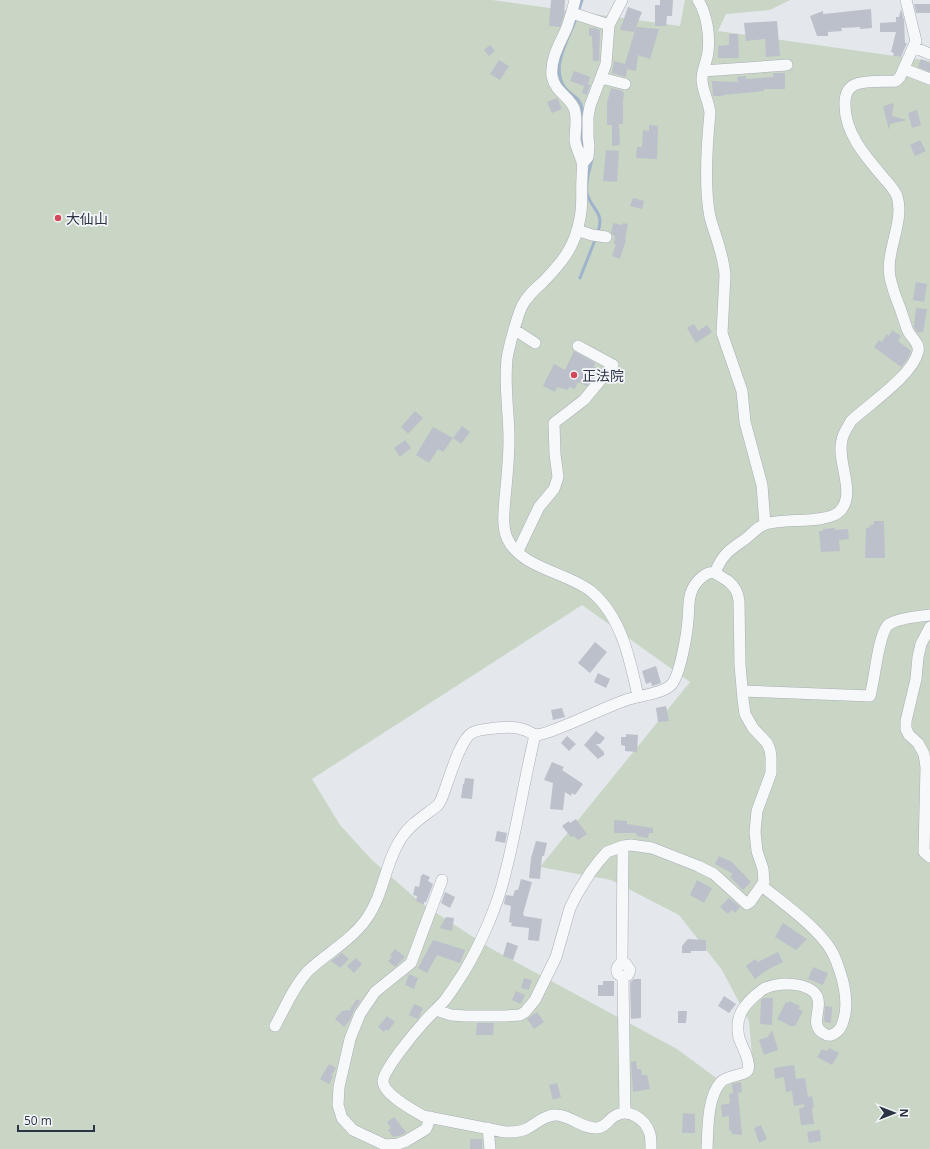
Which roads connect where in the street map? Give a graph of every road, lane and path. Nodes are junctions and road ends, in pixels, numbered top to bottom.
1 (575, 0) edge
2 (622, 0) edge
3 (698, 0) edge
4 (906, 0) edge
5 (572, 13) junction
6 (609, 25) junction
7 (913, 46) junction
8 (930, 54) edge
9 (787, 65) dead end
10 (904, 69) junction
11 (704, 71) junction
12 (601, 78) junction
13 (930, 79) edge
14 (625, 84) dead end
15 (582, 163) junction
16 (577, 230) junction
17 (606, 237) dead end
18 (515, 330) junction
19 (535, 343) dead end
20 (578, 346) dead end
21 (765, 524) junction
22 (518, 551) junction
23 (715, 573) junction
24 (930, 616) edge
25 (930, 627) edge
26 (742, 691) junction
27 (638, 696) junction
28 (535, 735) junction
29 (623, 846) junction
30 (930, 857) edge
31 (442, 880) dead end
32 (762, 886) junction
33 (436, 1010) junction
34 (275, 1026) dead end
35 (625, 1113) junction
36 (431, 1117) junction
37 (488, 1128) junction
38 (490, 1149) edge
39 (651, 1149) edge
40 (707, 1149) edge

1 - 5 street
2 - 6 street
3 - 11 street
4 - 7 street
5 - 6 street
5 - 15 street
6 - 12 street
7 - 8 street
7 - 10 street
9 - 11 street
10 - 13 street
10 - 21 street
11 - 21 street
12 - 14 street
12 - 15 street
15 - 16 street
16 - 17 street
16 - 18 street
18 - 19 street
18 - 22 street
20 - 22 street
21 - 23 street
22 - 27 street
23 - 26 street
23 - 27 street
24 - 26 street
25 - 30 street
26 - 32 street
27 - 28 street
28 - 33 street
28 - 34 street
29 - 32 street
29 - 33 street
29 - 35 street
31 - 36 street
32 - 40 street
33 - 36 street
35 - 37 street
35 - 39 street
36 - 37 street
37 - 38 street

